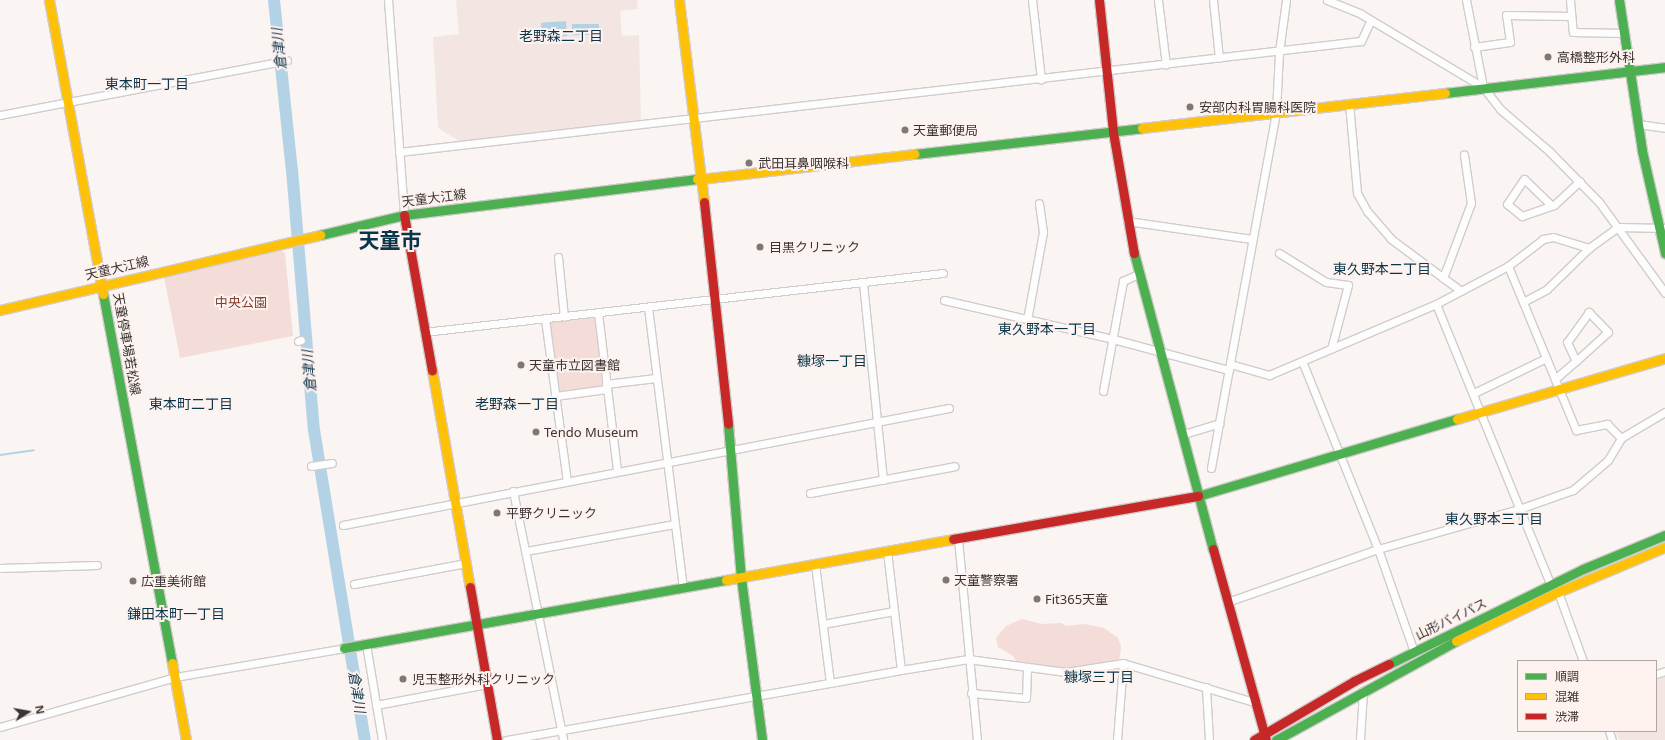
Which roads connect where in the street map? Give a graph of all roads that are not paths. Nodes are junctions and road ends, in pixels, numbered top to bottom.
1 (48, 0) edge
2 (388, 0) edge
3 (678, 0) edge
4 (1032, 0) edge
5 (1099, 0) edge
6 (1158, 0) edge
7 (1213, 0) edge
8 (1286, 0) edge
9 (1327, 0) edge
10 (1466, 0) edge
11 (1570, 0) edge
12 (1619, 0) edge
13 (1571, 16) junction
14 (1371, 20) junction
15 (1623, 33) junction
16 (1474, 47) junction
17 (1279, 52) junction
18 (1219, 58) junction
19 (287, 60) dead end
20 (1166, 65) junction
21 (1665, 67) edge
22 (1107, 70) junction
23 (1630, 71) junction
24 (1041, 79) junction
25 (1483, 87) junction
26 (69, 102) junction
27 (1349, 102) junction
28 (1276, 112) junction
29 (0, 115) edge
30 (693, 118) junction
31 (1638, 124) junction
32 (1665, 128) edge
33 (1113, 132) junction
34 (399, 152) junction
35 (1464, 155) dead end
36 (701, 179) junction
37 (1580, 182) junction
38 (1040, 203) dead end
39 (1551, 205) junction
40 (404, 215) junction
41 (1128, 221) junction
42 (1618, 228) junction
43 (1662, 228) edge
44 (1252, 239) junction
45 (1589, 248) junction
46 (1279, 253) dead end
47 (1665, 253) edge
48 (558, 257) dead end
49 (1508, 266) junction
50 (944, 273) dead end
51 (1138, 274) junction
52 (1443, 278) junction
53 (863, 283) junction
54 (102, 284) junction
55 (1461, 291) junction
56 (1665, 293) edge
57 (714, 299) junction
58 (944, 300) dead end
59 (1523, 302) junction
60 (1436, 304) junction
61 (648, 307) junction
62 (0, 310) edge
63 (598, 313) junction
64 (564, 317) junction
65 (545, 319) junction
66 (1027, 320) junction
67 (424, 332) junction
68 (1113, 339) junction
69 (1331, 349) junction
70 (1160, 352) junction
71 (1546, 358) junction
72 (1665, 358) edge
73 (1302, 361) junction
74 (1576, 361) junction
75 (1230, 367) junction
76 (656, 378) junction
77 (1555, 379) junction
78 (606, 386) junction
79 (1103, 391) dead end
80 (1560, 391) junction
81 (1474, 394) junction
82 (555, 396) junction
83 (949, 408) dead end
84 (1665, 412) edge
85 (1482, 414) junction
86 (879, 422) junction
87 (1220, 423) junction
88 (1184, 434) junction
89 (1621, 438) junction
90 (731, 450) junction
91 (1339, 455) junction
92 (667, 462) junction
93 (332, 463) dead end
94 (311, 466) dead end
95 (955, 466) dead end
96 (1211, 468) dead end
97 (617, 471) junction
98 (883, 480) junction
99 (567, 481) junction
100 (513, 491) junction
101 (810, 493) dead end
102 (1201, 495) junction
103 (455, 503) junction
104 (1519, 509) junction
105 (674, 524) junction
106 (343, 525) dead end
107 (1665, 535) edge
108 (958, 539) junction
109 (1665, 547) edge
110 (1378, 549) junction
111 (526, 550) junction
112 (887, 550) junction
113 (466, 563) junction
114 (815, 564) junction
115 (97, 565) dead end
116 (0, 568) edge
117 (741, 578) junction
118 (354, 584) dead end
119 (1550, 584) junction
120 (683, 587) junction
121 (1558, 592) junction
122 (1230, 601) junction
123 (894, 611) junction
124 (539, 613) junction
125 (477, 623) junction
126 (823, 624) junction
127 (364, 644) junction
128 (344, 648) joint
129 (1414, 652) junction
130 (968, 659) junction
131 (1584, 660) edge
132 (1123, 663) junction
133 (1027, 667) junction
134 (900, 670) junction
135 (175, 677) junction
136 (830, 683) junction
137 (488, 684) junction
138 (1206, 687) junction
139 (1363, 691) junction
140 (971, 693) junction
141 (757, 695) junction
142 (1257, 703) junction
143 (376, 705) junction
144 (0, 728) edge
145 (560, 730) junction
146 (1266, 737) edge
147 (186, 740) edge
148 (382, 740) edge
149 (497, 740) edge
150 (506, 740) edge
151 (563, 740) edge
152 (762, 740) edge
153 (977, 740) edge
154 (1117, 740) edge
155 (1209, 740) edge
156 (1254, 740) edge
157 (1276, 740) edge
158 (1360, 740) edge

1 - 26 main road, 天童停車場若松線
2 - 34 street
3 - 30 main road
4 - 24 street
5 - 22 main road
6 - 20 street
7 - 18 street
8 - 17 street
9 - 14 street
10 - 16 street
11 - 13 street
12 - 15 main road
13 - 15 street
13 - 16 street
14 - 17 street
14 - 25 street
15 - 23 main road
16 - 25 street
17 - 18 street
17 - 28 street
18 - 20 street
19 - 26 street
20 - 22 street
21 - 23 main road, 天童大江線
22 - 24 street
22 - 33 main road
23 - 25 main road, 天童大江線
23 - 31 main road
24 - 30 street
25 - 27 main road, 天童大江線
25 - 37 street
26 - 29 street
26 - 54 main road, 天童停車場若松線
27 - 28 main road, 天童大江線
27 - 52 street
28 - 33 main road, 天童大江線
28 - 44 street
30 - 34 street
30 - 36 main road
31 - 32 street
31 - 43 main road
33 - 36 main road, 天童大江線
33 - 41 main road
34 - 40 street
35 - 52 street
36 - 40 main road, 天童大江線
36 - 57 main road
37 - 39 street
37 - 42 street
38 - 66 street
39 - 39 street
40 - 54 main road, 天童大江線
40 - 67 main road
41 - 44 street
41 - 51 main road
42 - 43 street
42 - 45 street
42 - 56 street
43 - 47 main road
44 - 75 street
45 - 49 street
45 - 59 street
46 - 69 street
48 - 64 street
49 - 55 street
49 - 59 street
50 - 53 street
51 - 68 street
51 - 70 main road
52 - 55 street
53 - 57 street
53 - 86 street
54 - 62 main road, 天童大江線
54 - 135 main road, 天童停車場若松線
55 - 60 street
57 - 61 street
57 - 90 main road
58 - 66 street
59 - 71 street
60 - 69 street
60 - 81 street
61 - 63 street
61 - 76 street
63 - 64 street
63 - 78 street
64 - 65 street
65 - 67 street
65 - 82 street
66 - 68 street
67 - 103 main road
68 - 70 street
68 - 79 street
69 - 73 street
70 - 75 street
70 - 88 main road
71 - 77 street
71 - 81 street
72 - 80 main road
73 - 75 street
73 - 91 street
74 - 74 street
74 - 77 street
75 - 87 street
76 - 78 street
76 - 92 street
77 - 80 street
78 - 82 street
78 - 97 street
80 - 85 main road
80 - 89 street
81 - 85 street
82 - 99 street
83 - 86 street
84 - 89 street
85 - 91 main road
85 - 104 street
86 - 90 street
86 - 98 street
87 - 88 street
87 - 96 street
88 - 102 main road
89 - 104 street
90 - 92 street
90 - 117 main road
91 - 102 main road
91 - 110 street
92 - 97 street
92 - 105 street
93 - 94 street
95 - 98 street
97 - 99 street
98 - 101 street
99 - 100 street
100 - 103 street
100 - 111 street
102 - 108 main road
102 - 122 main road
103 - 106 street
103 - 113 main road
104 - 110 street
104 - 119 street
105 - 111 street
105 - 120 street
107 - 119 main road, 山形バイパス
108 - 112 main road
108 - 130 street
109 - 121 main road, 山形バイパス
110 - 122 street
110 - 129 street
111 - 124 street
112 - 114 main road
112 - 123 street
113 - 118 street
113 - 125 main road
114 - 117 main road
114 - 126 street
115 - 116 street
117 - 120 main road
117 - 141 main road
119 - 129 main road, 山形バイパス
120 - 124 main road
121 - 131 street
121 - 139 main road, 山形バイパス
122 - 142 main road
123 - 126 street
123 - 134 street
124 - 125 main road
124 - 145 street
125 - 127 main road
125 - 137 main road
126 - 136 street
127 - 128 main road
127 - 143 street
128 - 135 street
129 - 146 main road, 山形バイパス
130 - 133 street
130 - 134 street
130 - 140 street
132 - 133 street
132 - 138 street
132 - 154 street
133 - 140 street
134 - 136 street
135 - 144 street
135 - 147 main road, 天童停車場若松線
136 - 141 street
137 - 143 street
137 - 149 main road
138 - 142 street
138 - 155 street
139 - 157 main road, 山形バイパス
139 - 158 street
140 - 153 street
141 - 145 street
141 - 152 main road
142 - 146 main road
143 - 148 street
145 - 150 street
145 - 151 street
146 - 156 main road, 山形バイパス

